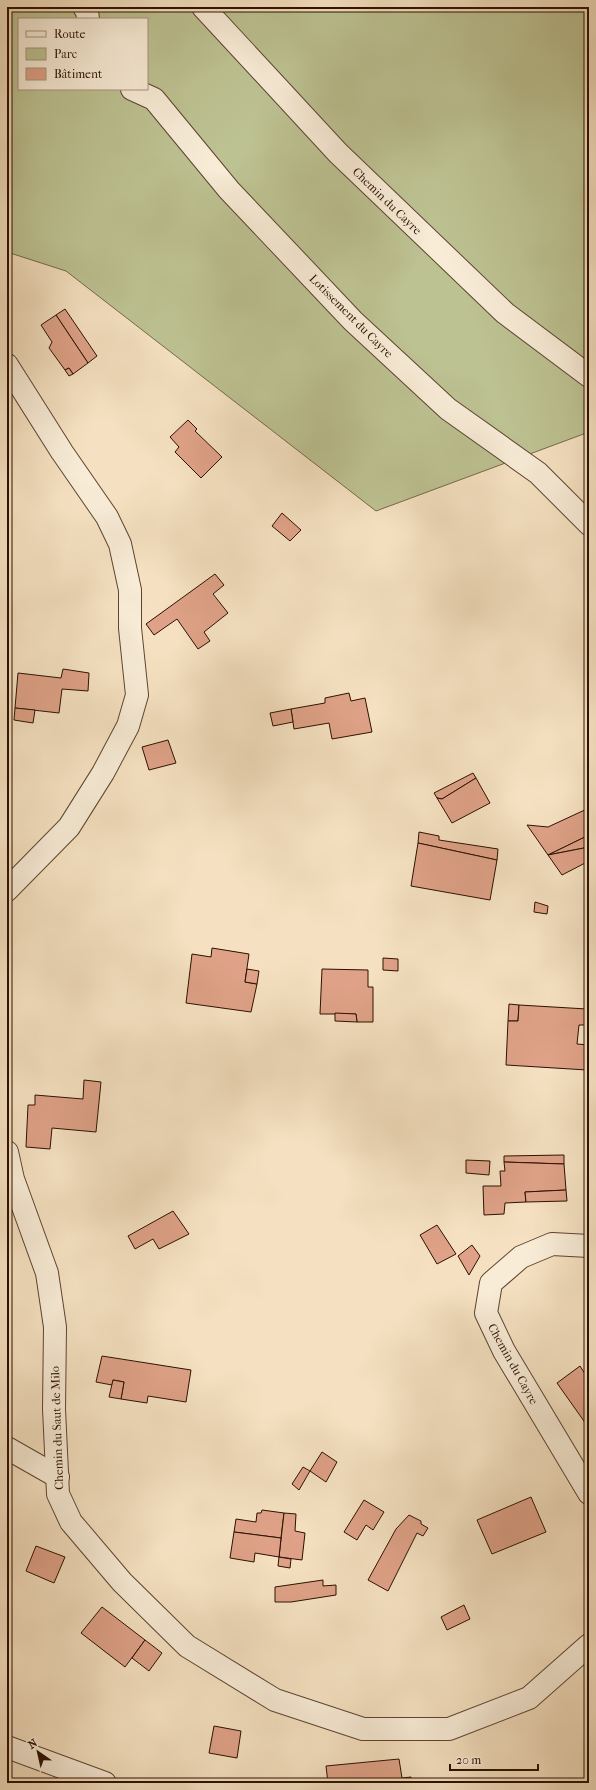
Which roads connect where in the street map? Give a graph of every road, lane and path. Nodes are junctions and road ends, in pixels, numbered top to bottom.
1 (84, 7) edge
2 (203, 7) edge
3 (88, 18) edge
4 (134, 90) edge
5 (7, 364) edge
6 (589, 376) edge
7 (589, 524) edge
8 (7, 890) edge
9 (7, 1152) edge
10 (589, 1246) edge
11 (7, 1448) edge
12 (58, 1477) junction
13 (589, 1493) edge
14 (589, 1645) edge
15 (7, 1747) edge
16 (105, 1783) edge

1 - 3 street
2 - 6 street, Chemin du Cayre
4 - 7 street, Lotissement du Cayre
5 - 8 street
9 - 12 street, Chemin du Saut de Milo
10 - 13 street, Chemin du Cayre
11 - 12 street
12 - 14 street, Chemin du Saut de Milo
15 - 16 street

